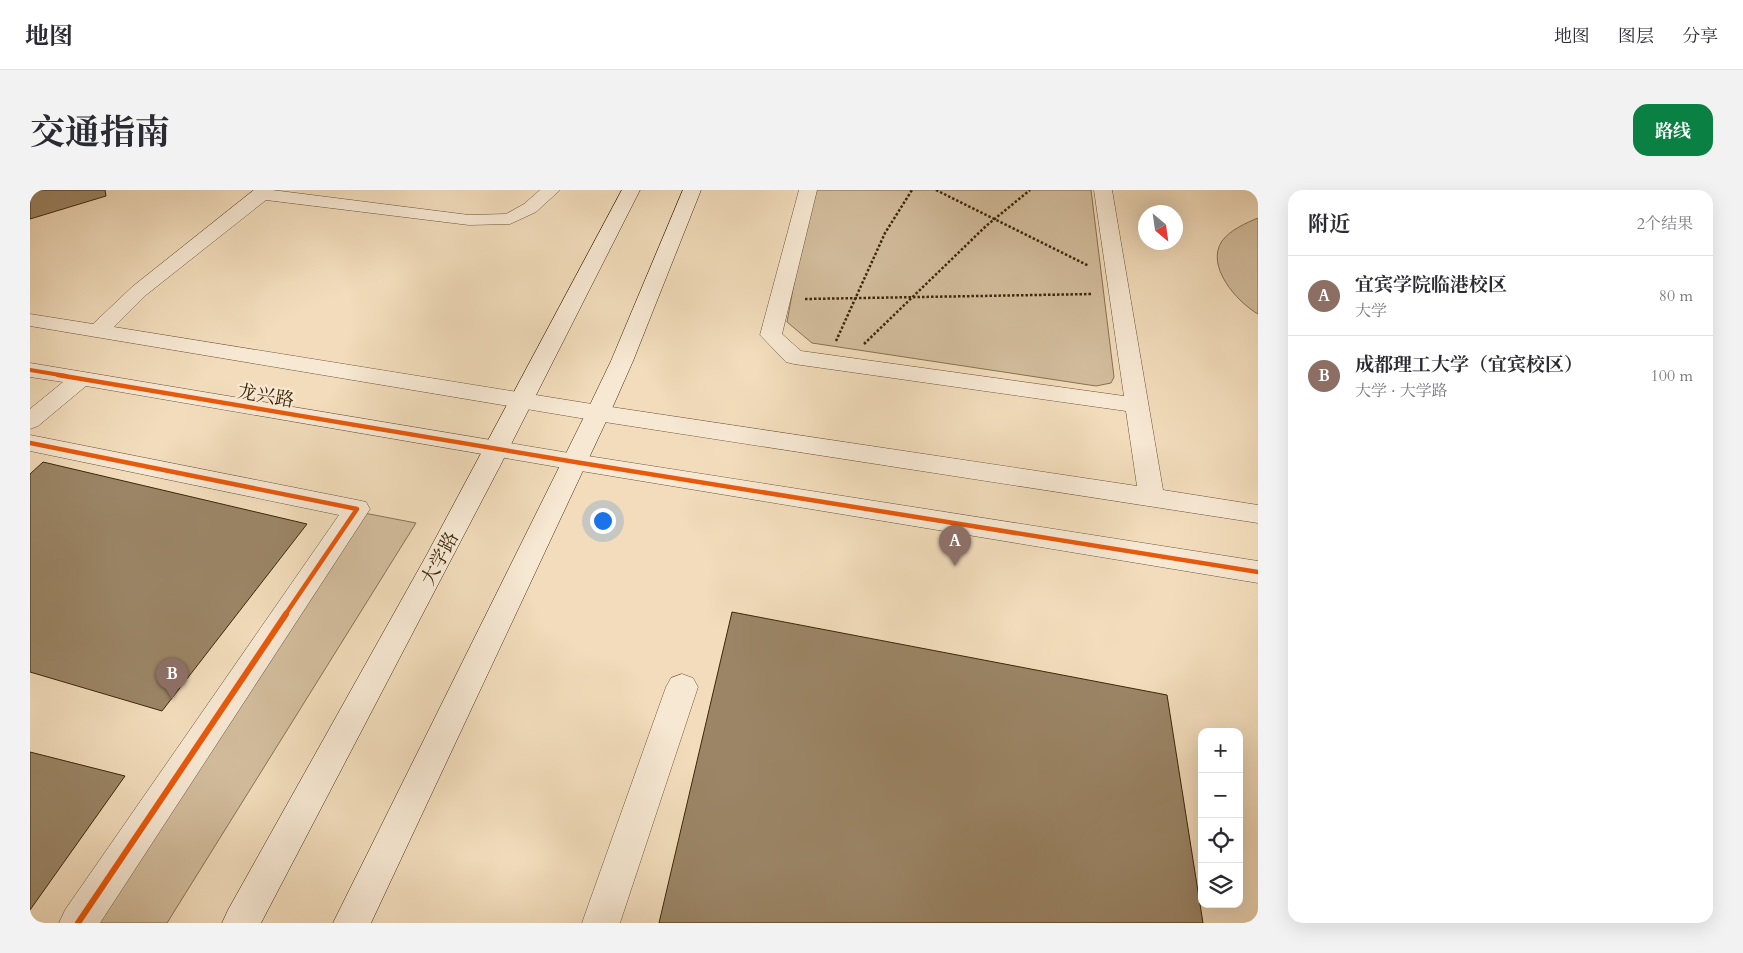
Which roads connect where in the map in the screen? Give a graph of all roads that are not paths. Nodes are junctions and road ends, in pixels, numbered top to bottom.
1 (551, 190) edge
2 (631, 190) edge
3 (692, 190) edge
4 (808, 190) edge
5 (1103, 190) edge
6 (262, 192) edge
7 (30, 320) edge
8 (98, 331) junction
9 (30, 370) edge
10 (81, 379) junction
11 (523, 402) junction
12 (1137, 405) junction
13 (598, 413) junction
14 (30, 421) edge
15 (30, 443) edge
16 (497, 449) junction
17 (575, 462) junction
18 (1151, 497) junction
19 (1258, 514) edge
20 (1258, 572) edge
21 (682, 687) dead end
22 (78, 923) edge
23 (241, 923) edge
24 (352, 923) edge
25 (601, 923) edge

1 - 6 street
2 - 11 street, 大学路
3 - 13 street
4 - 12 street
5 - 12 street
6 - 8 street
7 - 8 street, 龙兴路
8 - 11 street, 龙兴路
9 - 10 street, 龙兴路
10 - 14 street
10 - 16 street, 龙兴路
11 - 13 street, 龙兴路
11 - 16 street, 大学路
12 - 18 street
13 - 17 street
13 - 18 street, 龙兴路
15 - 22 street
16 - 17 street, 龙兴路
16 - 23 street, 大学路
17 - 20 street, 龙兴路
17 - 24 street
18 - 19 street, 龙兴路
21 - 25 street

